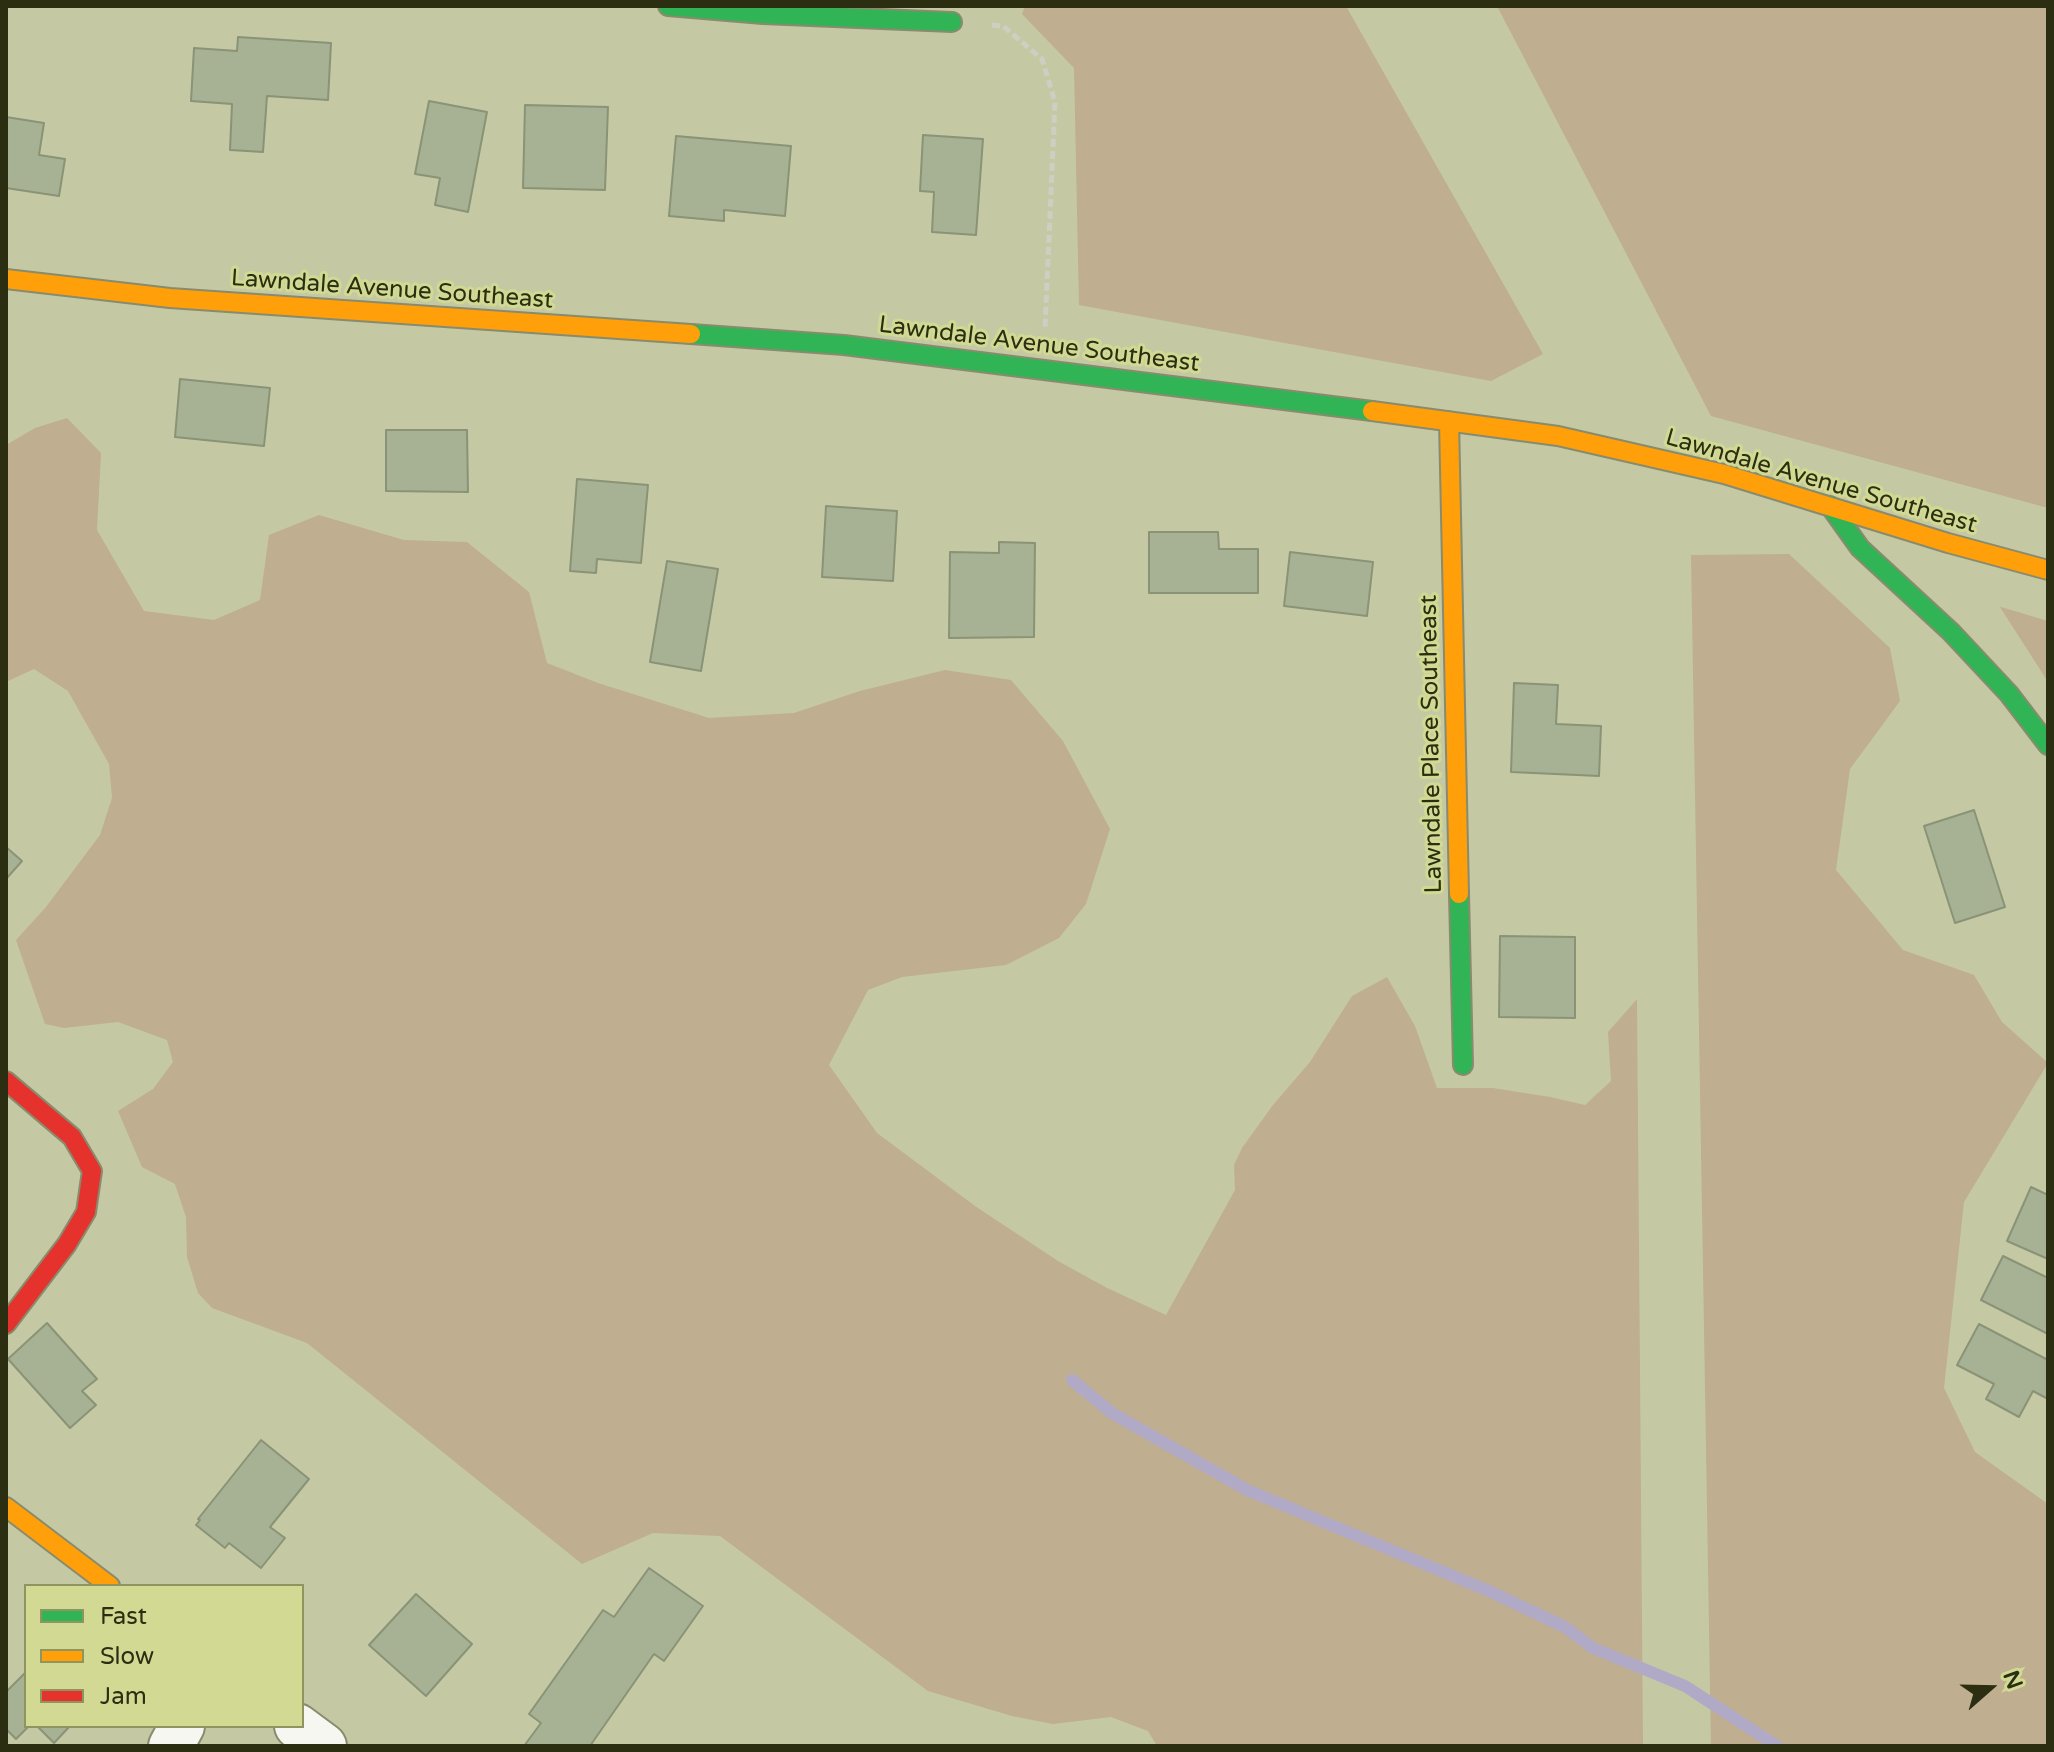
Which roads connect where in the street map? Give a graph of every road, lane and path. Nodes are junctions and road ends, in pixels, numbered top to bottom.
1 (668, 6) edge
2 (952, 22) joint
3 (6, 279) edge
4 (1044, 342) dead end
5 (1449, 421) junction
6 (1830, 506) junction
7 (2048, 570) edge
8 (2048, 745) edge
9 (1463, 1065) dead end
10 (6, 1081) edge
11 (6, 1324) edge
12 (6, 1507) edge
13 (107, 1584) edge
14 (181, 1728) edge
15 (300, 1728) edge
16 (171, 1746) edge
17 (324, 1746) edge

1 - 2 street
2 - 4 path
3 - 5 street, Lawndale Avenue Southeast
5 - 6 street, Lawndale Avenue Southeast
5 - 9 street, Lawndale Place Southeast
6 - 7 street, Lawndale Avenue Southeast
6 - 8 street
10 - 11 street
12 - 13 street
14 - 16 street
15 - 17 street

